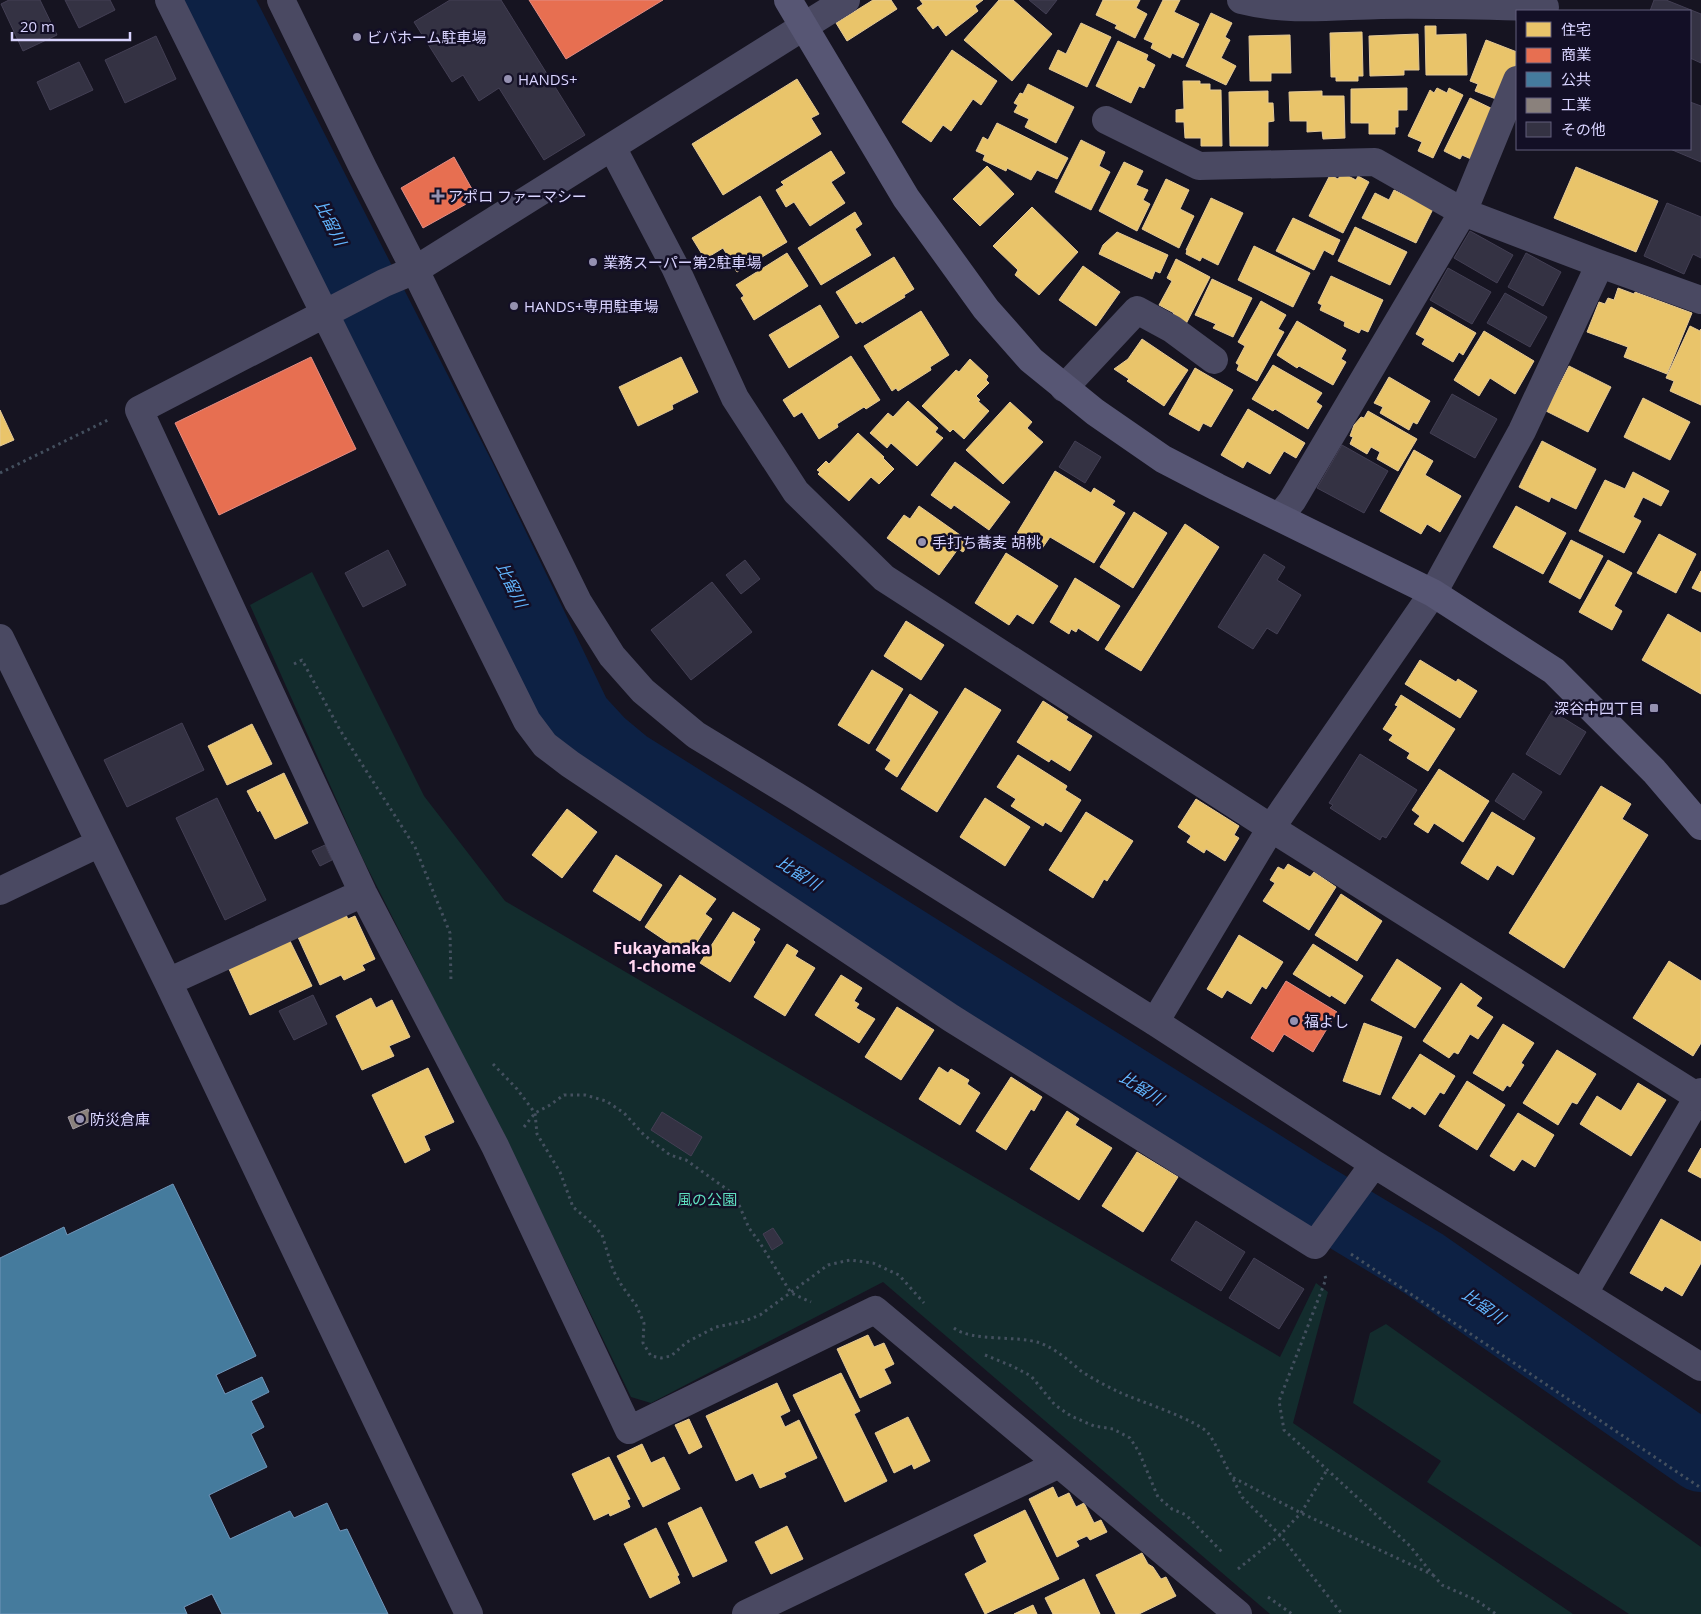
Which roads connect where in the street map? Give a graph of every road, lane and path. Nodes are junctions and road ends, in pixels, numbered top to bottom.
1 (169, 0) edge
2 (281, 0) edge
3 (788, 0) edge
4 (846, 0) edge
5 (1241, 0) edge
6 (1546, 6) edge
7 (805, 26) junction
8 (1516, 82) edge
9 (1106, 120) dead end
10 (612, 147) junction
11 (1463, 212) junction
12 (1600, 264) junction
13 (416, 270) junction
14 (1701, 300) edge
15 (336, 309) junction
16 (1214, 360) dead end
17 (1064, 388) junction
18 (139, 410) junction
19 (0, 473) edge
20 (1279, 517) junction
21 (1433, 593) junction
22 (0, 638) edge
23 (264, 678) junction
24 (1701, 826) edge
25 (1271, 828) junction
26 (100, 843) junction
27 (0, 891) edge
28 (363, 893) junction
29 (168, 982) junction
30 (452, 989) dead end
31 (1155, 1022) junction
32 (489, 1059) dead end
33 (1700, 1095) edge
34 (535, 1113) junction
35 (495, 1146) junction
36 (1374, 1164) junction
37 (1322, 1235) junction
38 (791, 1293) junction
39 (1584, 1293) junction
40 (925, 1304) dead end
41 (952, 1327) dead end
42 (829, 1332) junction
43 (959, 1332) junction
44 (963, 1340) dead end
45 (982, 1354) dead end
46 (1701, 1367) edge
47 (1059, 1464) junction
48 (1327, 1470) junction
49 (1232, 1477) junction
50 (1701, 1488) edge
51 (1301, 1513) junction
52 (1280, 1534) junction
53 (1225, 1556) dead end
54 (1231, 1562) dead end
55 (1238, 1569) junction
56 (1433, 1575) junction
57 (1244, 1576) dead end
58 (1263, 1594) dead end
59 (469, 1614) edge
60 (746, 1614) edge
61 (1238, 1614) edge
62 (1292, 1614) edge
63 (1342, 1614) edge
64 (1496, 1614) edge

1 - 15 street
2 - 13 street
3 - 7 street
4 - 7 street
5 - 6 street
7 - 10 street
7 - 17 street
8 - 11 street
9 - 11 street
10 - 13 street
10 - 25 street
11 - 12 street
11 - 20 street
12 - 14 street
12 - 21 street
13 - 15 street
13 - 31 street
15 - 18 street
15 - 37 street
16 - 17 street
17 - 20 street
18 - 19 path
18 - 23 street
20 - 21 street
21 - 24 street
21 - 25 street
22 - 26 street
23 - 28 street
23 - 30 path
25 - 31 street
25 - 33 street
26 - 27 street
26 - 29 street
28 - 29 street
28 - 35 street
29 - 59 street
31 - 36 street
32 - 34 path
33 - 39 street
34 - 35 path
34 - 38 path
34 - 38 path
35 - 42 street
36 - 37 street
36 - 39 street
37 - 48 path
37 - 50 path
38 - 40 path
38 - 42 path
39 - 46 street
41 - 43 path
42 - 47 street
43 - 44 path
43 - 49 path
45 - 53 path
47 - 60 street
47 - 61 street
48 - 51 path
48 - 56 path
49 - 51 path
49 - 52 path
51 - 52 path
51 - 56 path
52 - 55 path
52 - 63 path
54 - 55 path
55 - 57 path
56 - 64 path
58 - 62 path

